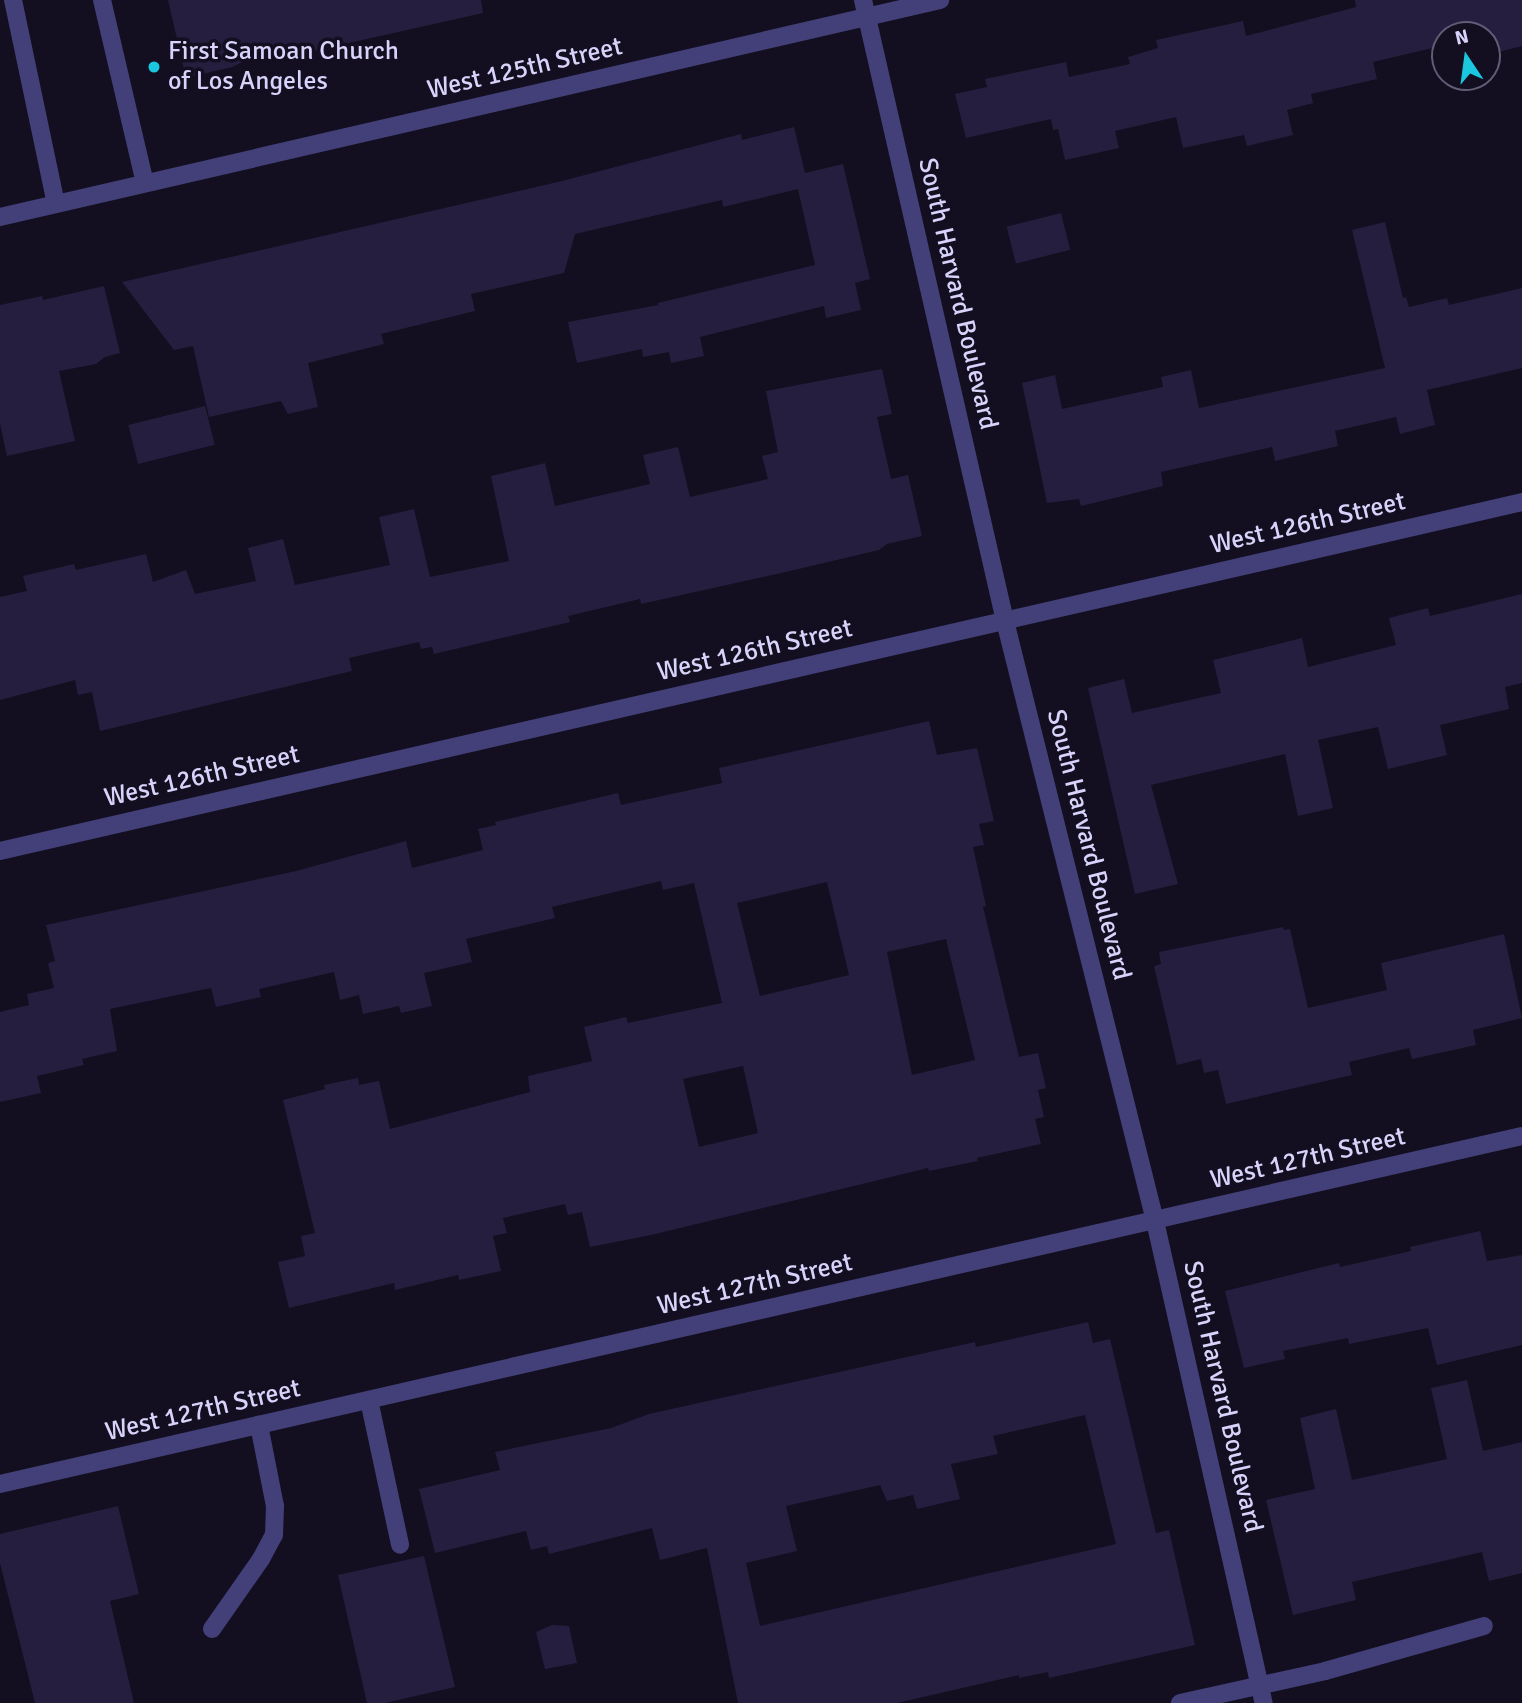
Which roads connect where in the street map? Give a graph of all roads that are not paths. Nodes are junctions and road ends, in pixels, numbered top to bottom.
1 (13, 0) edge
2 (102, 0) edge
3 (940, 0) edge
4 (865, 8) edge
5 (145, 183) junction
6 (56, 204) junction
7 (0, 217) edge
8 (1522, 502) edge
9 (1005, 621) junction
10 (0, 850) edge
11 (1522, 1136) edge
12 (1155, 1222) junction
13 (369, 1400) junction
14 (259, 1425) junction
15 (0, 1484) edge
16 (400, 1545) dead end
17 (1484, 1626) dead end
18 (212, 1629) dead end
19 (1260, 1683) junction
20 (1180, 1703) edge
21 (1265, 1703) edge

1 - 6 street
2 - 5 street
3 - 4 street, West 125th Street
4 - 5 street, West 125th Street
4 - 9 street, South Harvard Boulevard
5 - 6 street, West 125th Street
6 - 7 street, West 125th Street
8 - 9 street, West 126th Street
9 - 10 street, West 126th Street
9 - 12 street, South Harvard Boulevard
11 - 12 street, West 127th Street
12 - 13 street, West 127th Street
12 - 19 street, South Harvard Boulevard
13 - 14 street, West 127th Street
13 - 16 street
14 - 15 street, West 127th Street
14 - 18 street
17 - 19 street
19 - 20 street
19 - 21 street, South Harvard Boulevard

